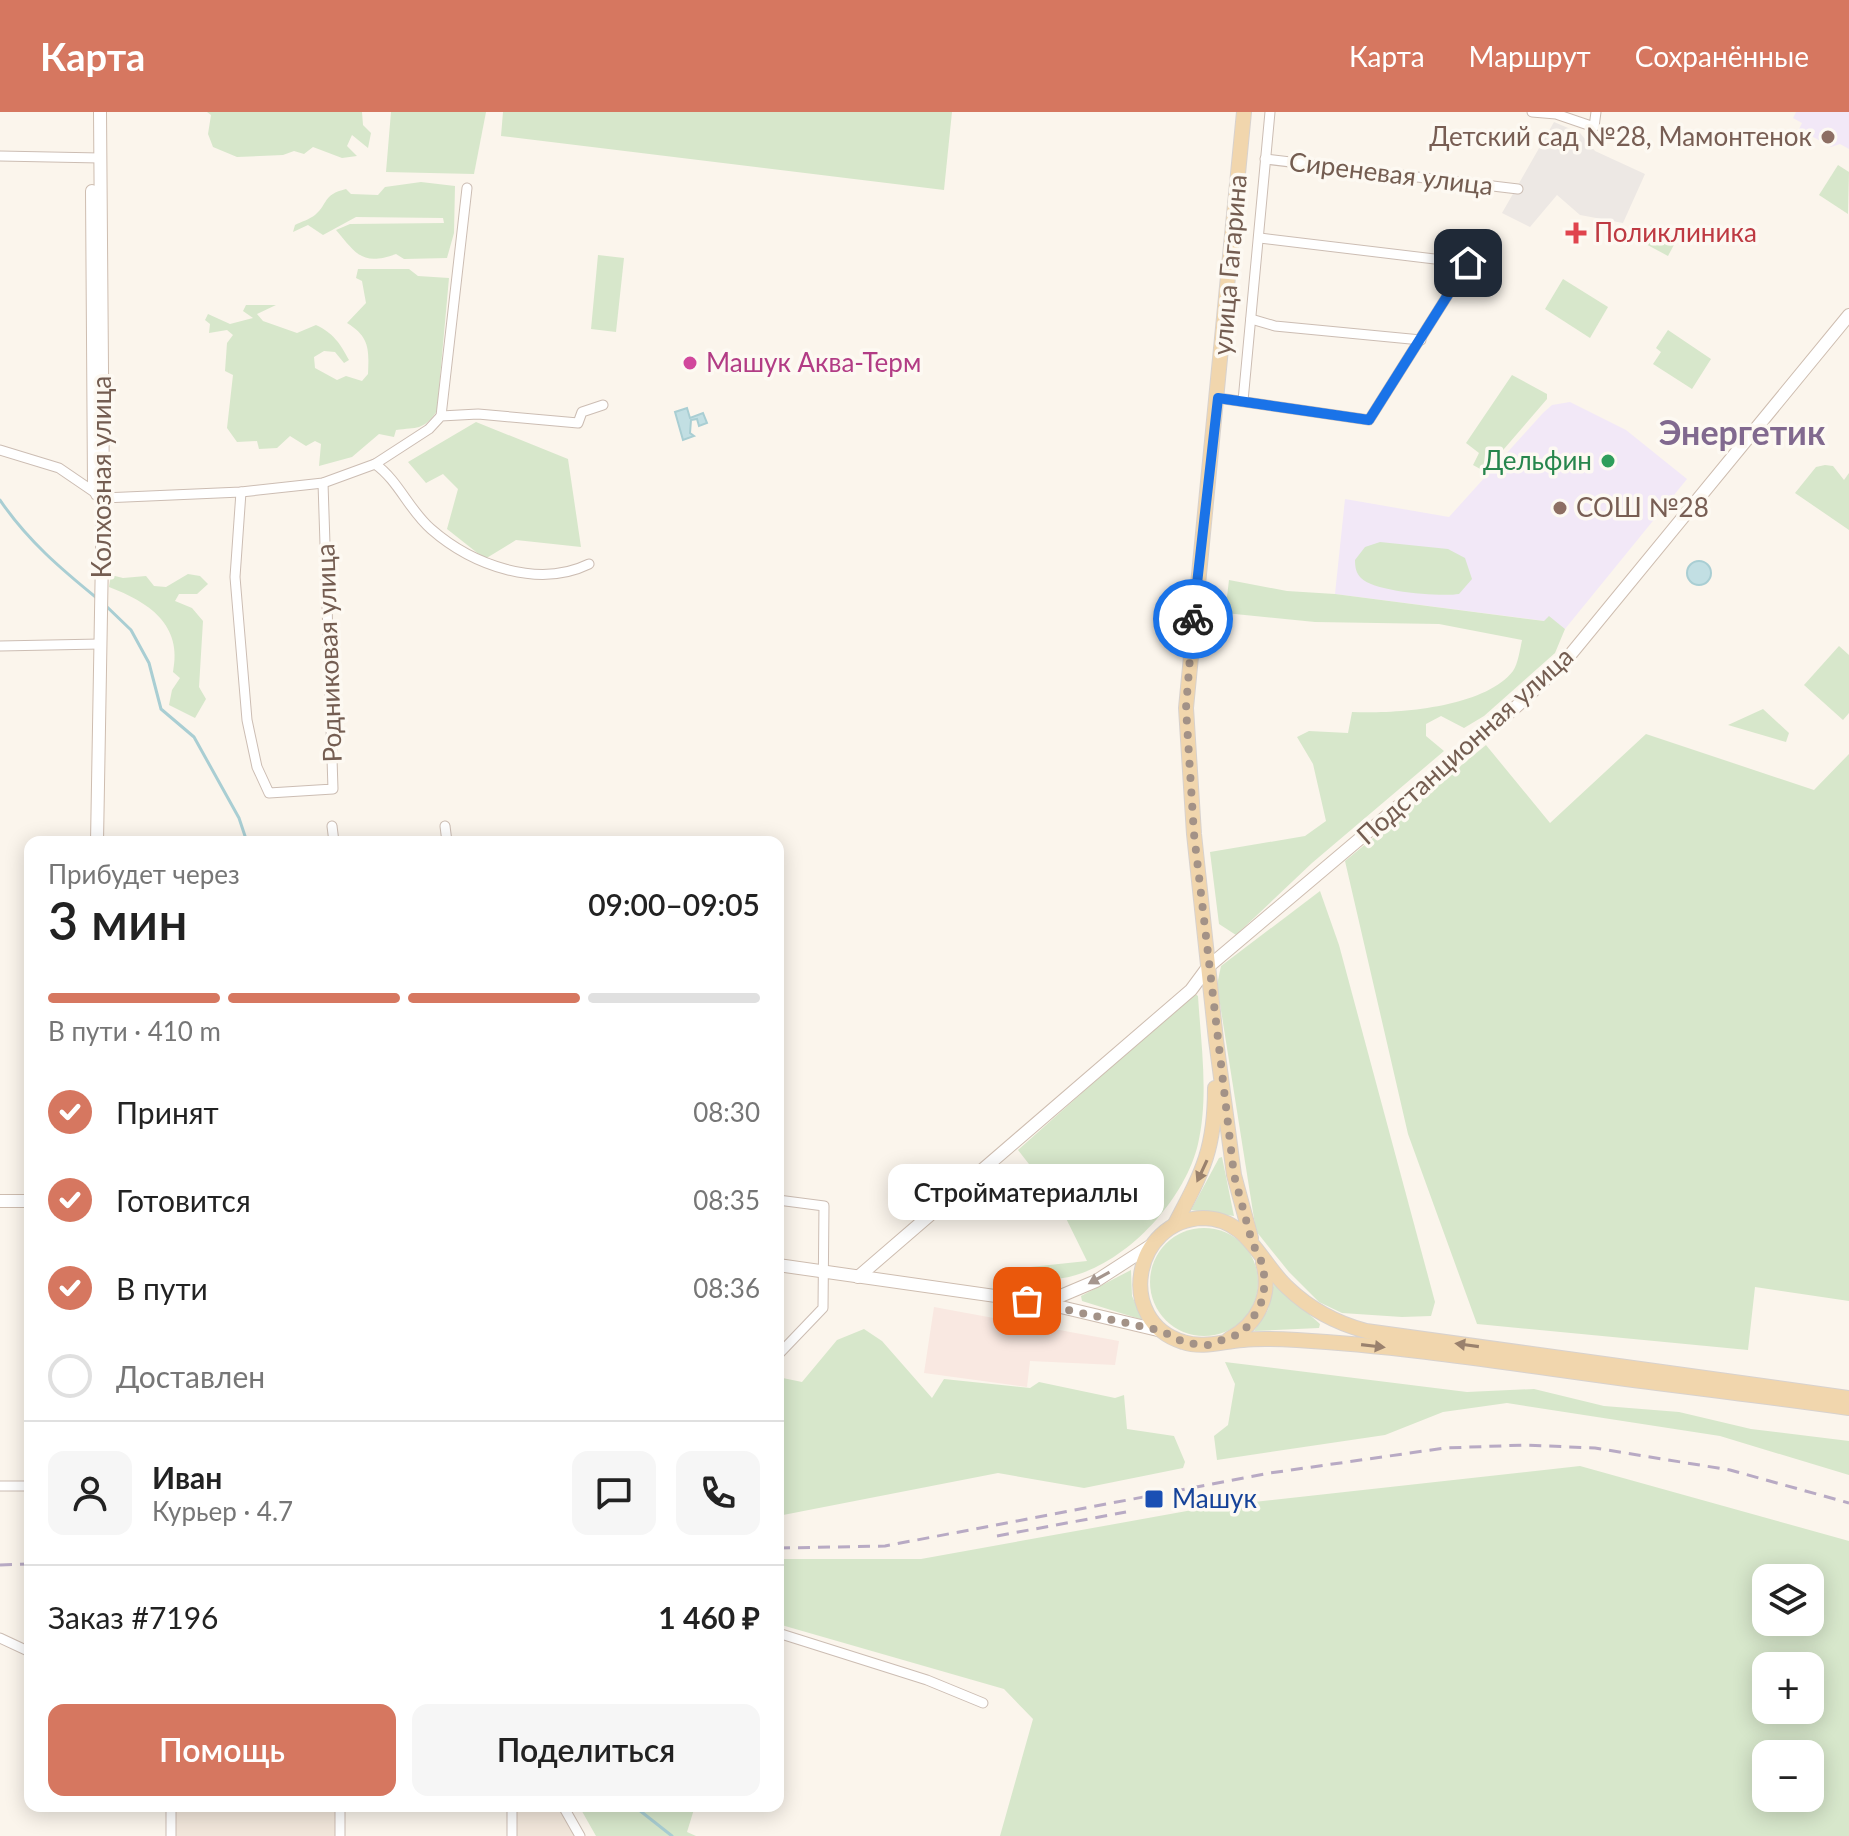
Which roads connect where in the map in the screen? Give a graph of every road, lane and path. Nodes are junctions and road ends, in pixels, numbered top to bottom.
1 (92, 112) edge
2 (100, 112) edge
3 (1244, 112) edge
4 (1270, 112) edge
5 (1532, 112) edge
6 (1596, 112) edge
7 (0, 156) edge
8 (96, 158) junction
9 (1265, 159) junction
10 (467, 188) dead end
11 (1518, 189) dead end
12 (1260, 238) junction
13 (1849, 315) edge
14 (1251, 319) junction
15 (1421, 340) junction
16 (1218, 398) junction
17 (1243, 401) junction
18 (603, 405) dead end
19 (441, 416) junction
20 (0, 450) edge
21 (375, 464) junction
22 (323, 483) junction
23 (241, 492) junction
24 (100, 496) junction
25 (589, 564) dead end
26 (100, 644) junction
27 (0, 646) edge
28 (332, 826) dead end
29 (445, 826) dead end
30 (97, 836) edge
31 (333, 836) edge
32 (446, 836) edge
33 (1208, 967) junction
34 (1216, 1040) junction
35 (0, 1201) edge
36 (24, 1201) edge
37 (784, 1201) edge
38 (1175, 1224) junction
39 (1150, 1246) junction
40 (1256, 1248) junction
41 (784, 1266) edge
42 (826, 1271) junction
43 (858, 1277) junction
44 (1044, 1303) junction
45 (1162, 1331) junction
46 (1225, 1341) junction
47 (784, 1349) edge
48 (1849, 1398) edge
49 (1849, 1408) edge
50 (0, 1486) edge
51 (24, 1486) edge
52 (784, 1635) edge
53 (0, 1638) edge
54 (24, 1649) edge
55 (983, 1703) dead end
56 (171, 1812) edge
57 (340, 1812) edge
58 (512, 1812) edge
59 (566, 1812) edge
60 (171, 1836) edge
61 (340, 1836) edge
62 (512, 1836) edge
63 (580, 1836) edge

1 - 8 street, Колхозная улица
2 - 8 street, Колхозная улица
3 - 16 main road, улица Гагарина
4 - 9 street
5 - 6 street
7 - 8 street
8 - 24 street, Колхозная улица
9 - 11 street, Сиреневая улица
9 - 12 street
10 - 19 street
12 - 14 street
12 - 15 street
13 - 33 street, Подстанционная улица
14 - 15 street
14 - 17 street
15 - 17 street
16 - 17 street
16 - 33 main road, улица Гагарина
18 - 19 street
19 - 21 street
20 - 24 street
21 - 22 street
21 - 25 street
22 - 23 street
22 - 23 street, Родниковая улица
23 - 24 street
24 - 26 street, Колхозная улица
26 - 27 street
26 - 30 street, Колхозная улица
28 - 31 street
29 - 32 street
33 - 34 main road, улица Гагарина
33 - 43 street, Подстанционная улица
34 -> 38 main road
34 - 40 main road
35 - 36 street
37 - 42 street
38 - 39 main road
38 - 40 main road
39 -> 44 street
39 - 45 main road
40 - 46 main road
48 -> 40 main road
41 - 42 street
42 - 43 street
42 - 47 street
43 - 44 street
44 - 45 street
45 - 46 main road
46 -> 49 main road
50 - 51 street
52 - 55 street
53 - 54 street
56 - 60 street
57 - 61 street
58 - 62 street
59 - 63 street

